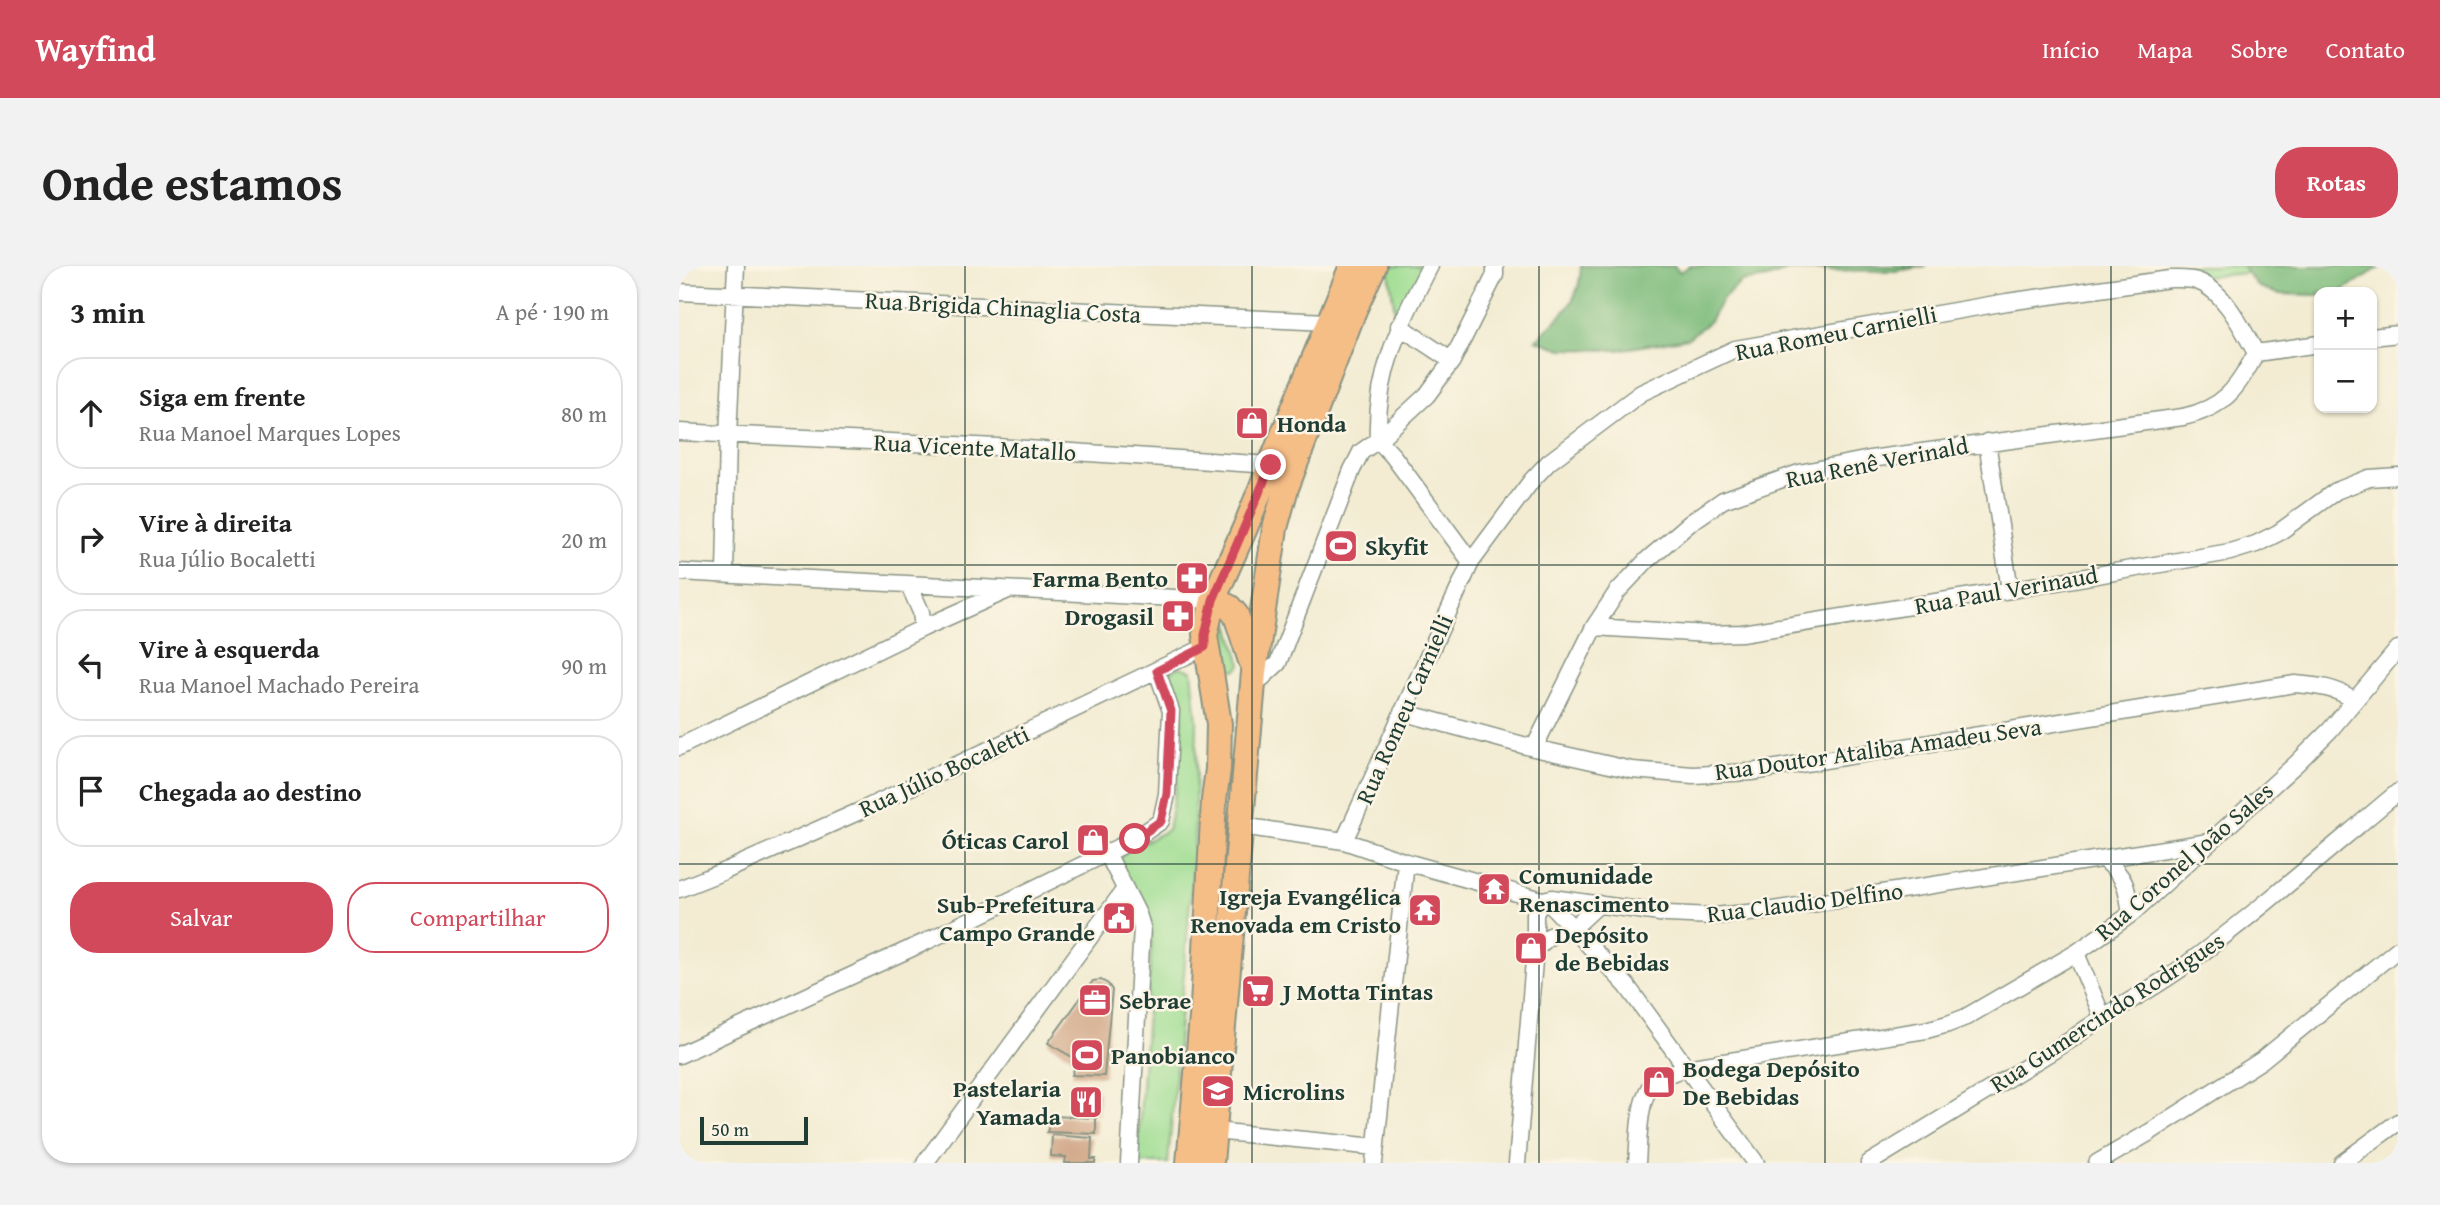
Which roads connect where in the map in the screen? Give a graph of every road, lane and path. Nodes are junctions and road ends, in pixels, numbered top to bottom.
1 (736, 266) edge
2 (1352, 266) edge
3 (1374, 266) edge
4 (1430, 266) edge
5 (1495, 266) edge
6 (679, 292) edge
7 (734, 295) junction
8 (1328, 322) junction
9 (1399, 326) junction
10 (2398, 334) edge
11 (2377, 336) edge
12 (2314, 345) edge
13 (2256, 353) junction
14 (1452, 361) junction
15 (679, 432) edge
16 (728, 436) junction
17 (1378, 440) junction
18 (1987, 442) junction
19 (1271, 465) junction
20 (2398, 475) edge
21 (1471, 562) junction
22 (679, 572) edge
23 (725, 574) junction
24 (909, 585) junction
25 (1010, 589) junction
26 (2010, 590) junction
27 (1213, 600) junction
28 (1594, 627) junction
29 (923, 628) junction
30 (2398, 649) edge
31 (1207, 655) junction
32 (1157, 671) junction
33 (1254, 676) junction
34 (2354, 700) junction
35 (1402, 712) junction
36 (679, 747) edge
37 (1534, 748) junction
38 (2398, 792) edge
39 (1214, 800) junction
40 (1241, 826) junction
41 (1344, 841) junction
42 (2209, 842) junction
43 (1107, 853) junction
44 (2104, 859) junction
45 (1406, 863) junction
46 (679, 889) edge
47 (1125, 889) junction
48 (1542, 900) junction
49 (1599, 904) junction
50 (2131, 914) junction
51 (1573, 928) junction
52 (1535, 949) junction
53 (2398, 949) edge
54 (2076, 953) junction
55 (2102, 1016) junction
56 (679, 1055) edge
57 (1686, 1068) junction
58 (2398, 1122) edge
59 (1214, 1131) junction
60 (1375, 1155) edge
61 (925, 1163) edge
62 (1129, 1163) edge
63 (1189, 1163) edge
64 (1211, 1163) edge
65 (1517, 1163) edge
66 (1637, 1163) edge
67 (1756, 1163) edge
68 (1869, 1163) edge
69 (2097, 1163) edge
70 (2343, 1163) edge

1 - 7 street
2 - 8 main road
3 - 33 main road
4 - 9 street
5 - 14 street
6 - 7 street, Rua Brigida Chinaglia Costa
7 - 8 street, Rua Brigida Chinaglia Costa
7 - 16 street
8 - 19 main road
9 - 14 street
9 - 17 street
10 - 11 street
12 - 13 street
13 - 18 street, Rua Renê Verinald
13 - 21 street, Rua Romeu Carnielli
14 - 17 street
15 - 16 street, Rua Vicente Matallo
16 - 19 street, Rua Vicente Matallo
16 - 23 street
17 - 21 street
17 - 33 street
18 - 26 street
18 - 28 street, Rua Renê Verinald
19 - 27 main road
20 - 26 street, Rua Paul Verinaud
21 - 35 street, Rua Romeu Carnielli
22 - 23 street
23 - 24 street
24 - 25 street
24 - 29 street
25 - 27 street
25 - 29 street
26 - 28 street, Rua Paul Verinaud
27 - 31 main road
27 - 33 main road
28 - 37 street, Rua Renê Verinald
29 - 36 street
30 - 34 street, Rua Coronel João Sales
31 - 32 street, Rua Júlio Bocaletti
31 - 33 main road
31 - 39 main road
32 - 43 street
32 - 46 street, Rua Júlio Bocaletti
33 - 40 main road
34 - 37 street, Rua Doutor Ataliba Amadeu Seva
34 - 42 street, Rua Coronel João Sales
35 - 37 street, Rua Doutor Ataliba Amadeu Seva
35 - 41 street, Rua Romeu Carnielli
38 - 55 street, Rua Gumercindo Rodrigues
39 - 40 main road
39 - 63 main road
40 - 41 street, Rua Claudio Delfino
40 - 59 main road
41 - 45 street, Rua Claudio Delfino
42 - 44 street, Rua Claudio Delfino
42 - 50 street, Rua Coronel João Sales
43 - 47 street
43 - 56 street
44 - 49 street, Rua Claudio Delfino
44 - 50 street
45 - 48 street, Rua Claudio Delfino
45 - 60 street
47 - 61 street
47 - 62 street
48 - 49 street, Rua Claudio Delfino
48 - 51 street
48 - 52 street
49 - 51 street
50 - 54 street, Rua Coronel João Sales
51 - 52 street
51 - 57 street
52 - 65 street
53 - 69 street
54 - 55 street
54 - 57 street, Rua Coronel João Sales
55 - 68 street, Rua Gumercindo Rodrigues
57 - 66 street, Rua Coronel João Sales
57 - 67 street
58 - 70 street
59 - 60 street
59 - 64 main road

